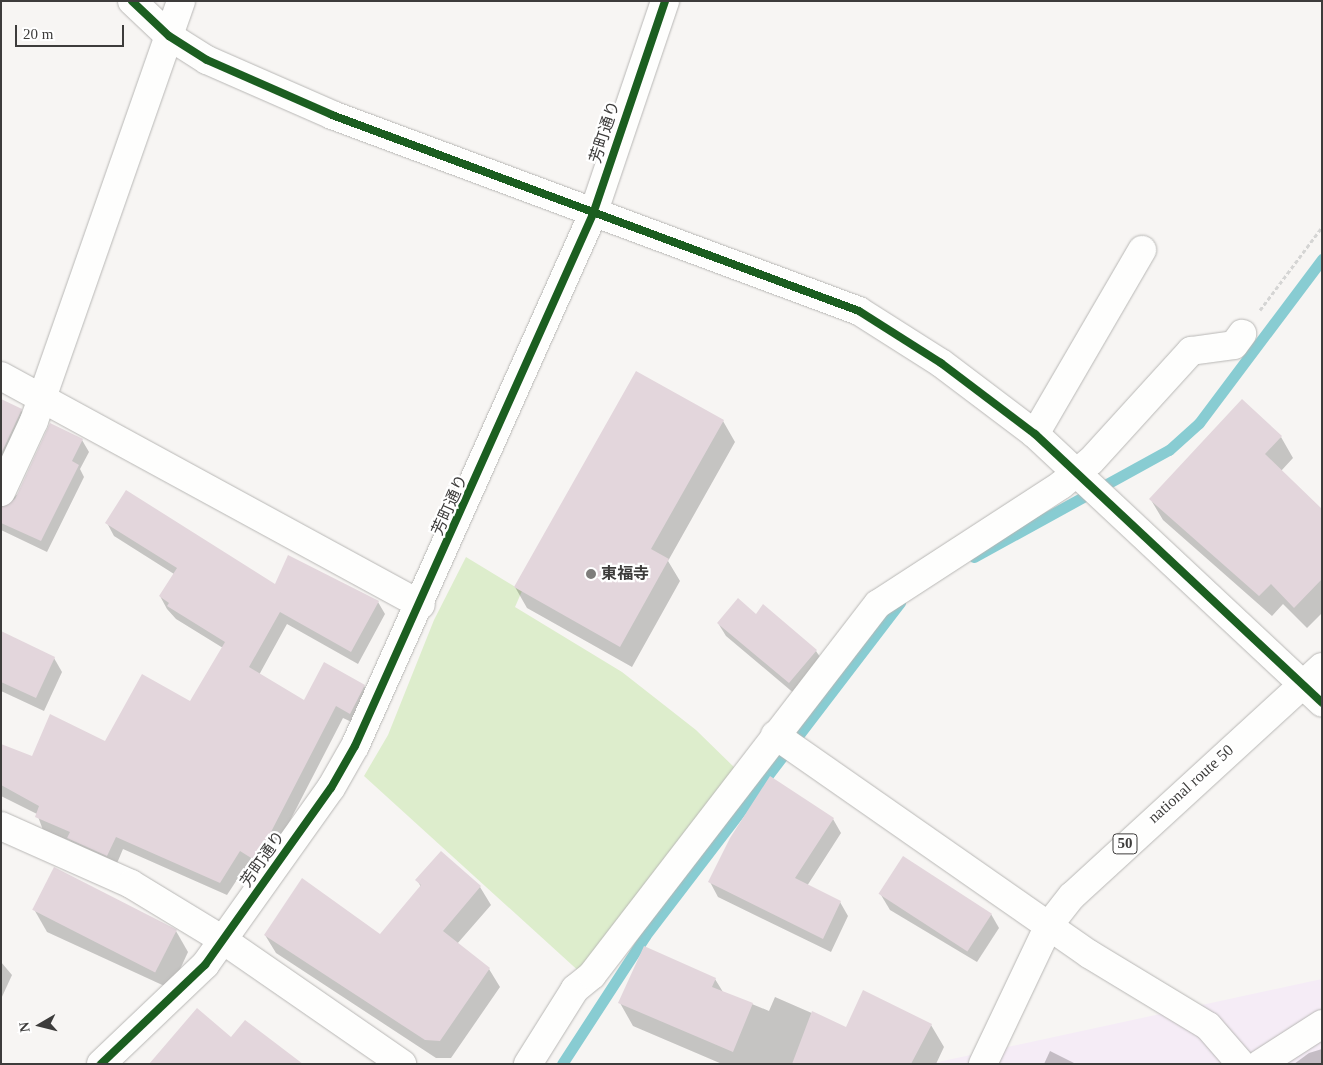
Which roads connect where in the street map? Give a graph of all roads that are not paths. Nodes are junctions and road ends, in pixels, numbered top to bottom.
1 (132, 1) edge
2 (181, 1) edge
3 (665, 1) edge
4 (169, 36) junction
5 (592, 214) junction
6 (1142, 250) dead end
7 (1242, 334) road end
8 (1, 376) edge
9 (42, 398) junction
10 (1034, 434) junction
11 (1074, 471) junction
12 (1, 492) edge
13 (421, 605) junction
14 (1322, 667) edge
15 (1300, 686) junction
16 (1322, 703) edge
17 (776, 736) junction
18 (1, 826) edge
19 (1049, 925) junction
20 (223, 940) junction
21 (1322, 1024) edge
22 (101, 1064) edge
23 (402, 1064) edge
24 (528, 1064) edge
25 (983, 1064) edge
26 (1241, 1064) edge
27 (1260, 1064) edge

1 - 4 main road
2 - 4 main road
3 - 5 main road, 芳町通り
4 - 5 main road
4 - 9 main road
5 - 10 main road
5 - 13 main road, 芳町通り
6 - 10 main road
7 - 11 main road
8 - 9 main road
9 - 12 main road
9 - 13 main road
10 - 11 main road
11 - 15 main road
11 - 17 main road
13 - 20 main road, 芳町通り
14 - 15 main road, national route 50 / 50
15 - 16 main road
15 - 19 main road, national route 50 / 50
17 - 19 main road
17 - 24 main road
18 - 20 main road
19 - 25 main road, national route 50 / 50
19 - 26 main road
20 - 22 main road, 芳町通り
20 - 23 main road
21 - 27 main road

